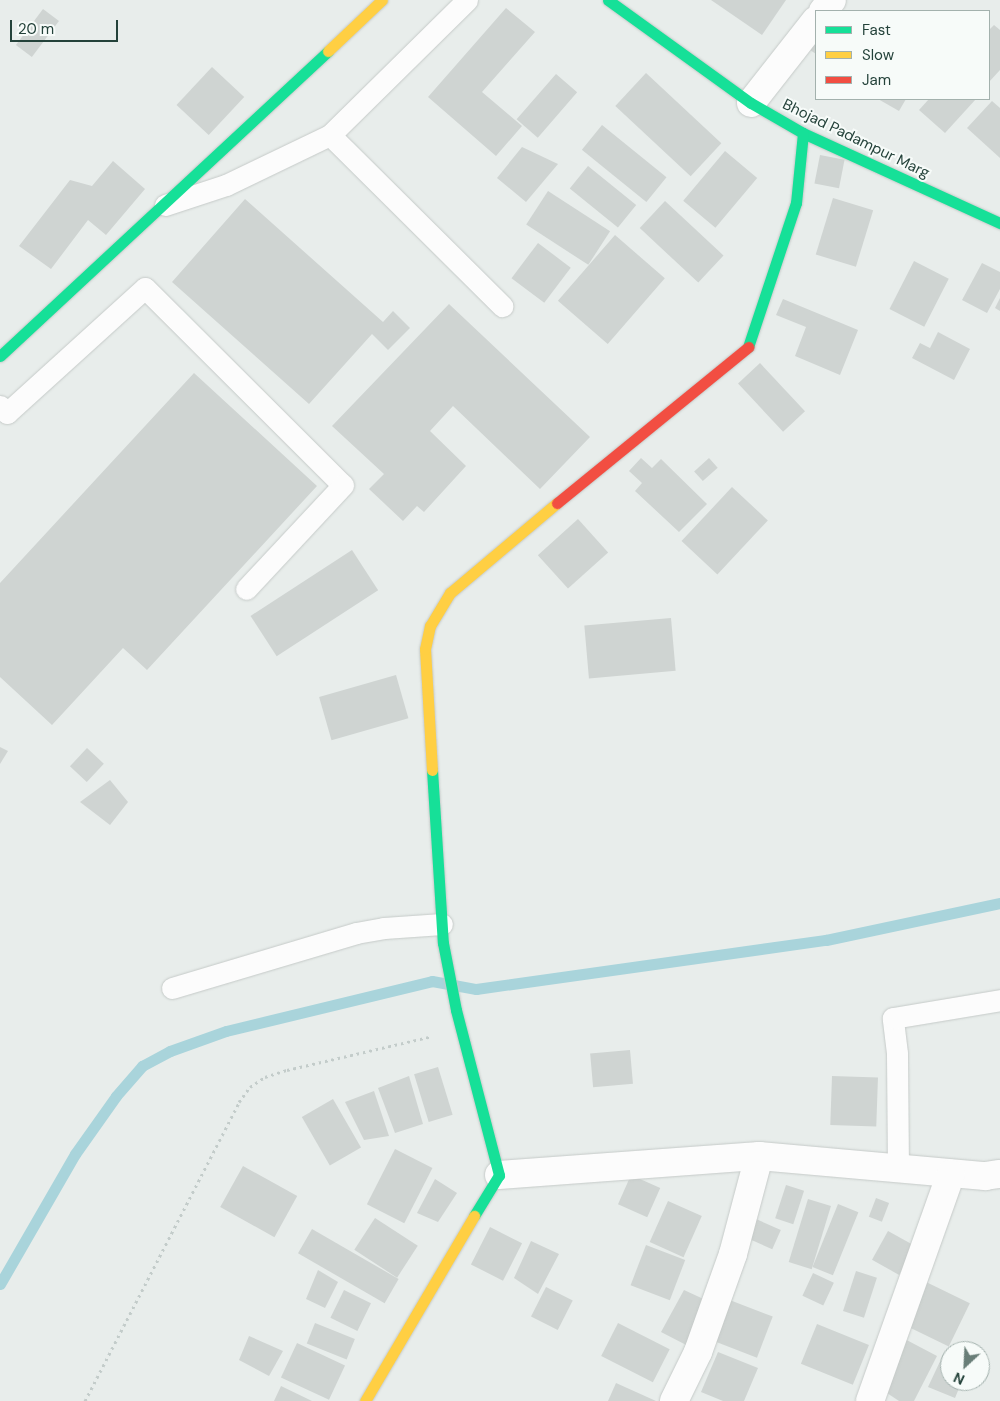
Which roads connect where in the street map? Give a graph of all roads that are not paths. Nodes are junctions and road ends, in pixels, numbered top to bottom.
1 (382, 0) edge
2 (467, 0) edge
3 (608, 0) edge
4 (832, 0) edge
5 (824, 10) edge
6 (815, 21) edge
7 (751, 103) junction
8 (803, 133) junction
9 (330, 135) junction
10 (160, 207) junction
11 (1000, 223) edge
12 (502, 306) dead end
13 (0, 356) edge
14 (0, 406) edge
15 (246, 589) dead end
16 (442, 933) junction
17 (172, 988) dead end
18 (1000, 1000) edge
19 (759, 1156) junction
20 (898, 1169) junction
21 (951, 1174) junction
22 (1000, 1174) edge
23 (499, 1175) junction
24 (365, 1401) edge
25 (674, 1401) edge
26 (870, 1401) edge

1 - 10 street
2 - 9 lane
3 - 7 street, Bhojad Padampur Marg
4 - 5 street
6 - 7 street
7 - 8 street, Bhojad Padampur Marg
8 - 11 street, Bhojad Padampur Marg
8 - 16 street
9 - 10 lane
9 - 12 lane
10 - 13 street
14 - 15 lane
16 - 17 lane
16 - 23 street
18 - 20 lane
19 - 20 street
19 - 23 street
19 - 25 street
20 - 21 street
21 - 22 street
21 - 26 street
23 - 24 street

